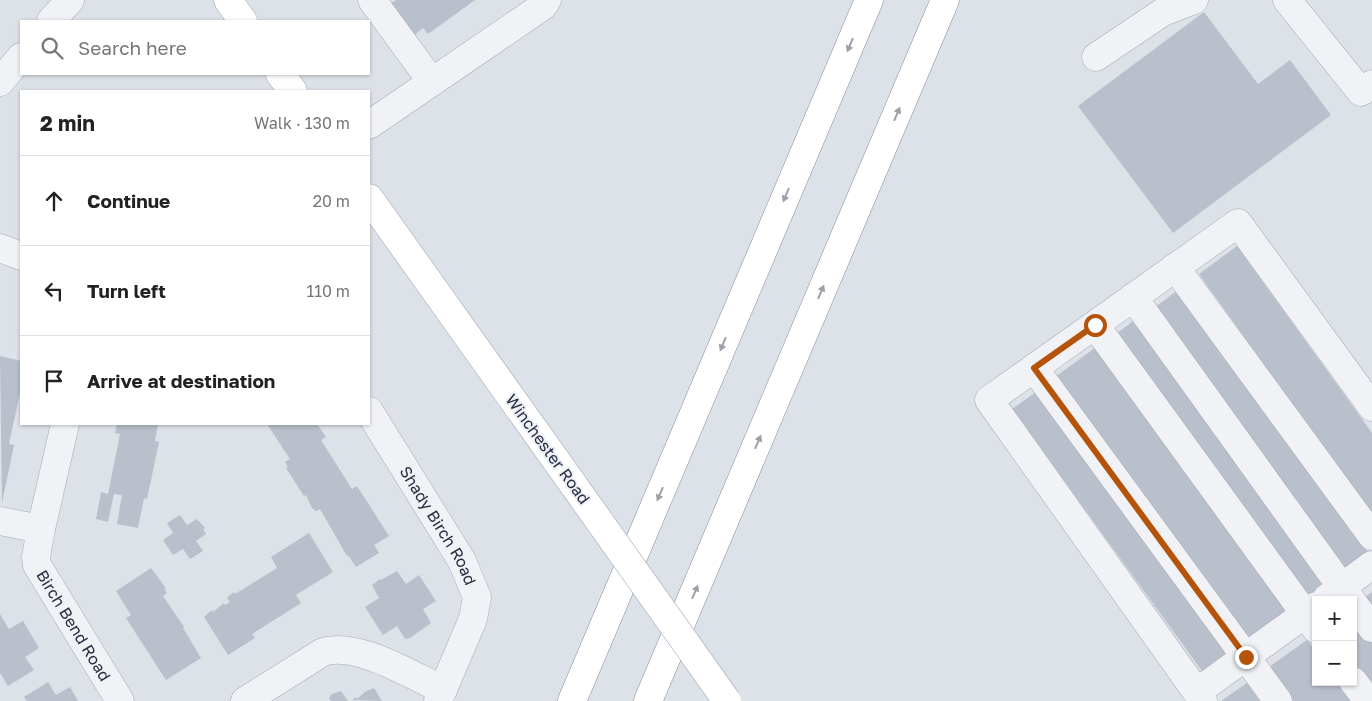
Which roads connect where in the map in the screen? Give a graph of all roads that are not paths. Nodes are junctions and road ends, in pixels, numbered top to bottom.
1 (70, 0) edge
2 (228, 0) edge
3 (372, 0) edge
4 (547, 0) edge
5 (869, 0) edge
6 (945, 0) edge
7 (1194, 0) edge
8 (1287, 0) edge
9 (52, 20) edge
10 (242, 20) edge
11 (20, 57) edge
12 (1096, 58) dead end
13 (281, 75) edge
14 (0, 82) edge
15 (432, 82) junction
16 (1372, 84) edge
17 (292, 90) edge
18 (370, 124) edge
19 (370, 199) edge
20 (0, 248) edge
21 (20, 256) edge
22 (1175, 268) junction
23 (1133, 298) junction
24 (1095, 325) junction
25 (1034, 368) junction
26 (1372, 407) edge
27 (370, 413) edge
28 (66, 425) edge
29 (0, 521) edge
30 (41, 529) junction
31 (1372, 536) edge
32 (1372, 565) edge
33 (1322, 596) edge
34 (1324, 596) edge
35 (1339, 596) edge
36 (1312, 616) edge
37 (1357, 620) edge
38 (1372, 628) edge
39 (1246, 657) junction
40 (1357, 686) edge
41 (440, 695) edge
42 (1200, 697) edge
43 (120, 701) edge
44 (245, 701) edge
45 (572, 701) edge
46 (648, 701) edge
47 (727, 701) edge
48 (1278, 701) edge
49 (1368, 701) edge

1 - 9 street
2 - 10 main road
3 - 15 street
4 - 15 street
5 -> 45 main road
46 -> 6 main road
7 - 12 street
8 - 16 street
11 - 14 street
13 - 17 main road
15 - 18 street
19 - 47 main road, Winchester Road, bridge
20 - 21 street
22 - 23 street
22 - 26 street
22 - 31 street
23 - 24 street
23 - 34 street
24 - 25 street
24 - 33 street
25 - 39 street
25 - 42 street
27 - 41 street, Shady Birch Road
28 - 30 street, Birch Bend Road
29 - 30 street
30 - 43 street, Birch Bend Road
32 - 35 street
36 - 39 street
37 - 38 street
39 - 42 street
39 - 48 street
40 - 49 street
41 - 44 street

